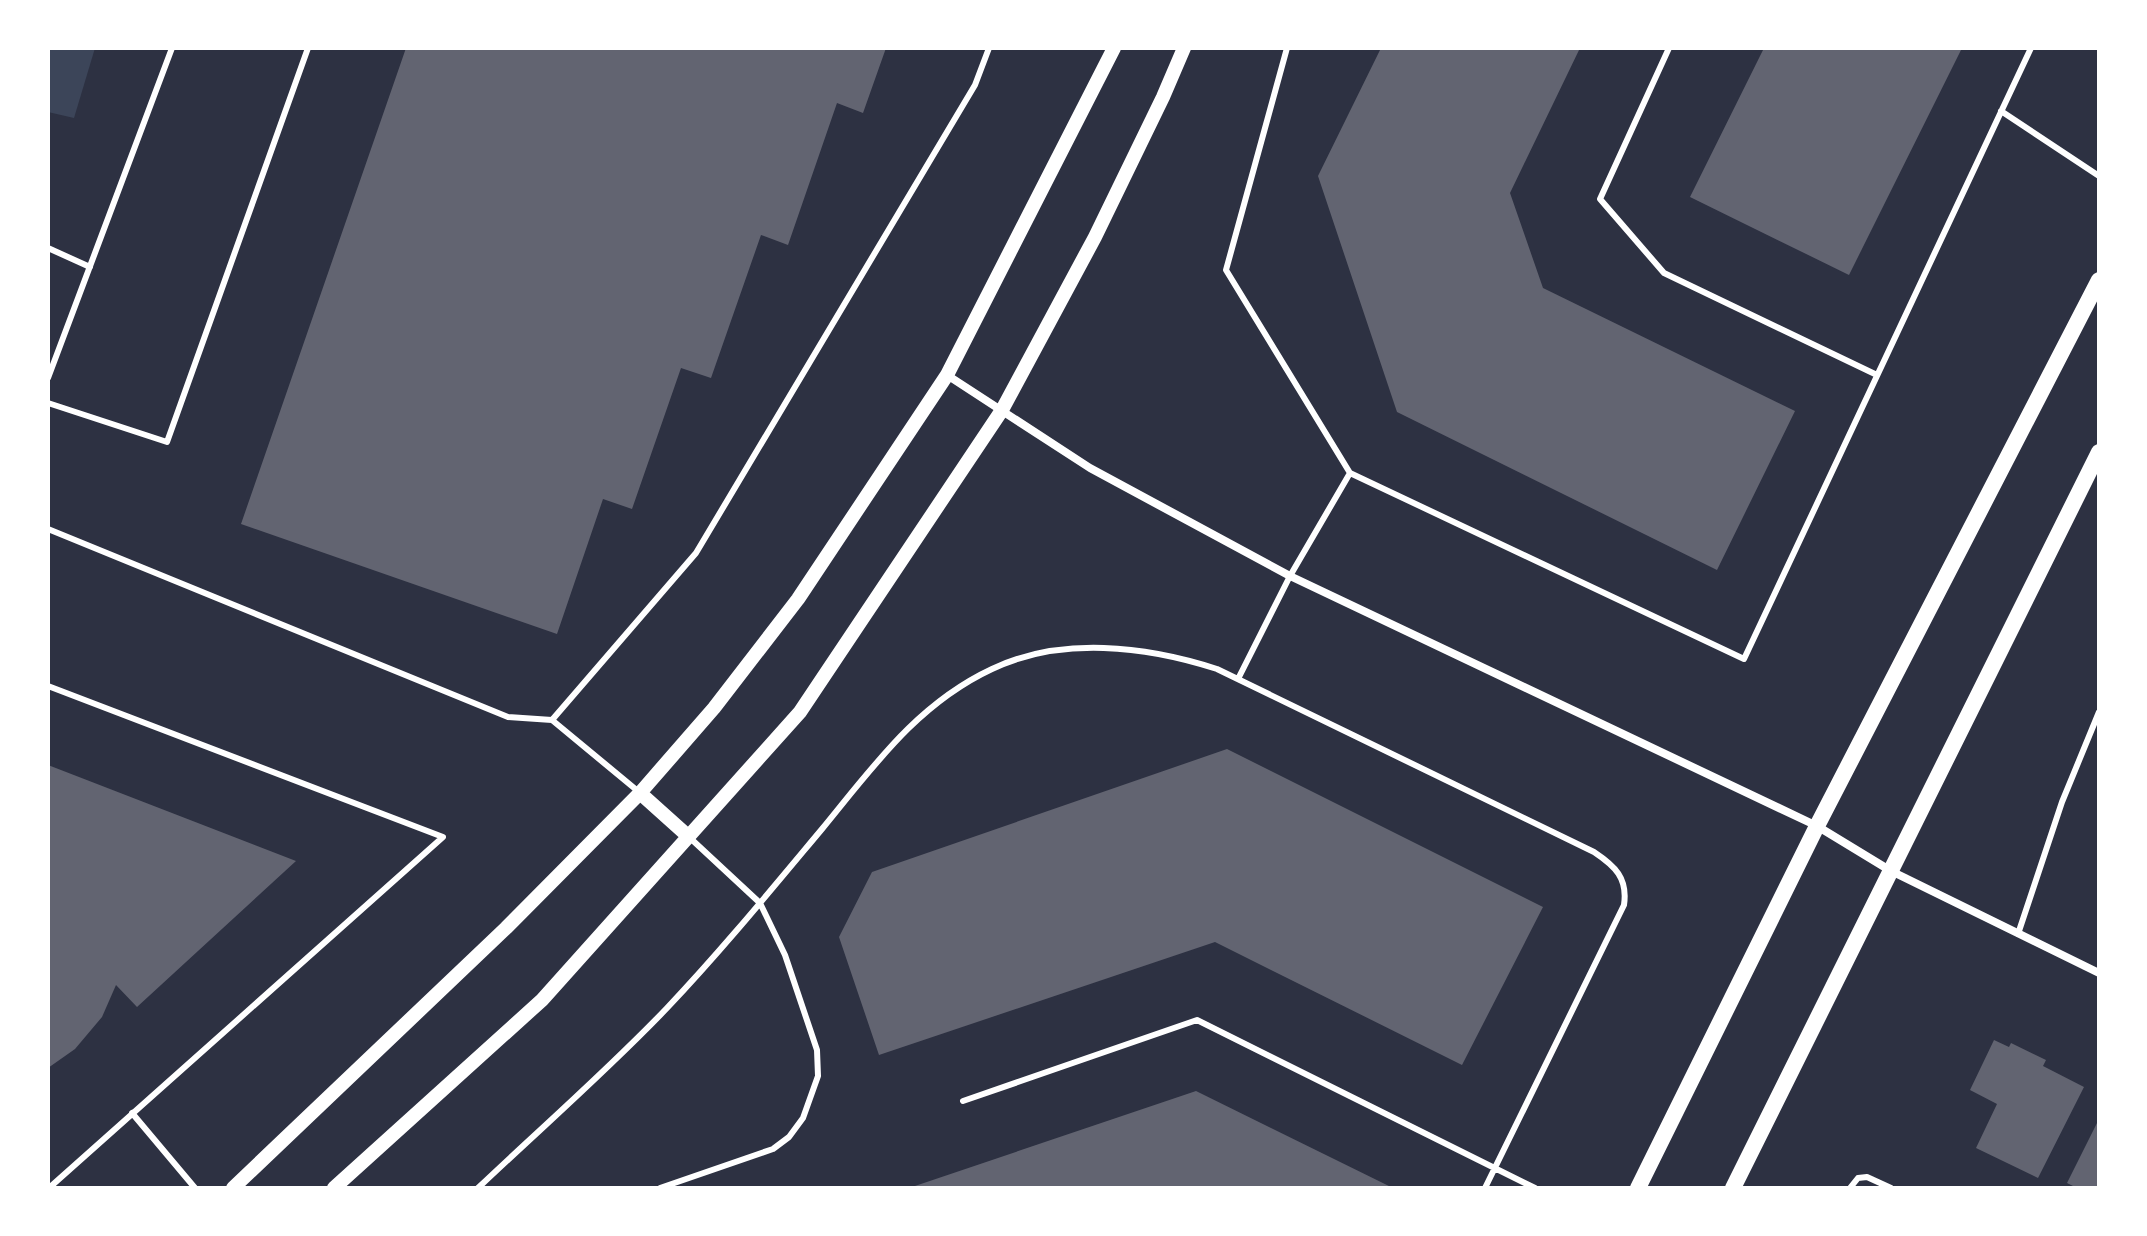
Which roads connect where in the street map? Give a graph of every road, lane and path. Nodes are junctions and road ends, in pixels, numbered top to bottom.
1 (172, 48) edge
2 (308, 48) edge
3 (989, 48) edge
4 (1114, 48) edge
5 (1184, 48) edge
6 (1287, 48) edge
7 (1669, 48) edge
8 (2031, 48) edge
9 (2001, 111) junction
10 (2099, 176) edge
11 (48, 248) edge
12 (90, 267) junction
13 (2099, 280) edge
14 (947, 375) junction
15 (1877, 375) junction
16 (48, 378) edge
17 (48, 403) edge
18 (1002, 410) junction
19 (2099, 452) edge
20 (1350, 473) junction
21 (48, 529) edge
22 (1290, 576) junction
23 (1238, 679) junction
24 (48, 686) edge
25 (2099, 712) edge
26 (552, 720) junction
27 (640, 793) junction
28 (1817, 826) junction
29 (689, 837) junction
30 (1891, 871) junction
31 (760, 903) junction
32 (2018, 934) junction
33 (2099, 973) edge
34 (963, 1101) dead end
35 (132, 1113) junction
36 (1495, 1167) junction
37 (49, 1188) edge
38 (195, 1188) edge
39 (233, 1188) edge
40 (334, 1188) edge
41 (478, 1188) edge
42 (660, 1188) edge
43 (1485, 1188) edge
44 (1535, 1188) edge
45 (1638, 1188) edge
46 (1733, 1188) edge
47 (1850, 1188) edge
48 (1891, 1188) edge

1 - 12 lane
2 - 17 lane
3 - 26 lane
4 - 14 street
5 - 18 street
6 - 20 lane
7 - 15 lane
8 - 9 lane
9 - 10 lane
9 - 15 lane
11 - 12 lane
12 - 16 lane
13 - 28 main road
14 - 18 street
14 - 27 street
15 - 20 lane
18 - 22 street
18 - 29 street
19 - 30 main road
20 - 22 lane
21 - 26 lane
22 - 23 lane
22 - 28 street
23 - 31 lane
23 - 36 lane
24 - 35 lane
25 - 32 lane
26 - 27 lane
27 - 29 street
27 - 39 street
28 - 30 street
28 - 45 main road
29 - 31 lane
29 - 40 street
30 - 32 street
30 - 46 main road
31 - 41 lane
31 - 42 lane
32 - 33 street
34 - 36 lane
35 - 37 lane
35 - 38 lane
36 - 43 lane
36 - 44 lane
47 - 48 lane

